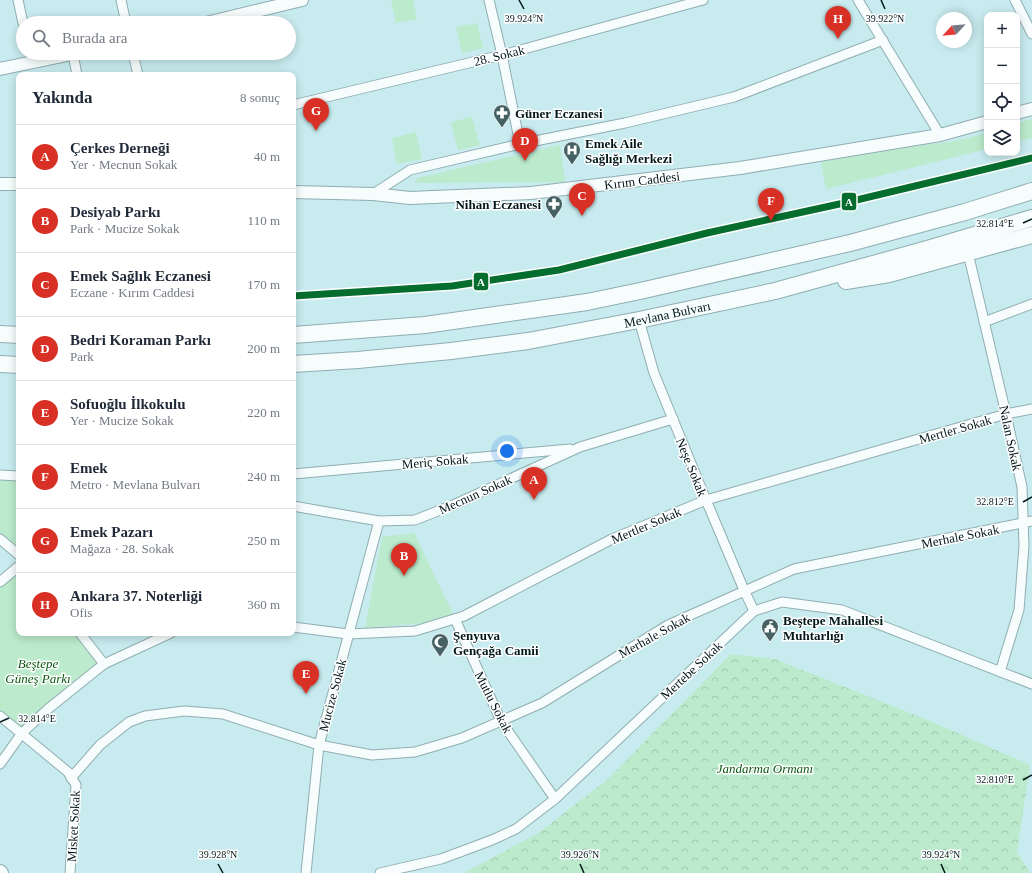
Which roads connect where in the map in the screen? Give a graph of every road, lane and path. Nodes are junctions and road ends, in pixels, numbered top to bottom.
1 (18, 0) edge
2 (121, 0) edge
3 (302, 0) edge
4 (489, 0) edge
5 (703, 0) edge
6 (858, 0) edge
7 (1015, 0) edge
8 (21, 16) edge
9 (124, 16) edge
10 (235, 16) edge
11 (1032, 34) edge
12 (883, 40) junction
13 (502, 55) junction
14 (25, 60) edge
15 (76, 60) edge
16 (135, 60) edge
17 (0, 69) edge
18 (77, 72) edge
19 (137, 72) edge
20 (296, 104) edge
21 (1032, 109) edge
22 (1020, 112) edge
23 (984, 123) edge
24 (940, 134) junction
25 (520, 144) junction
26 (0, 184) edge
27 (16, 184) edge
28 (1032, 191) edge
29 (296, 192) edge
30 (373, 194) junction
31 (1032, 218) edge
32 (1032, 235) edge
33 (968, 253) junction
34 (775, 291) junction
35 (1032, 304) edge
36 (639, 320) junction
37 (984, 322) junction
38 (0, 334) edge
39 (16, 335) edge
40 (296, 335) edge
41 (0, 364) edge
42 (296, 364) edge
43 (16, 365) edge
44 (1032, 409) edge
45 (1006, 414) junction
46 (673, 419) junction
47 (577, 448) junction
48 (296, 474) edge
49 (0, 475) edge
50 (16, 476) edge
51 (706, 500) junction
52 (296, 507) edge
53 (379, 521) junction
54 (1028, 522) edge
55 (0, 539) edge
56 (16, 552) edge
57 (16, 569) edge
58 (0, 582) edge
59 (744, 590) junction
60 (754, 611) junction
61 (455, 619) junction
62 (296, 627) edge
63 (348, 634) junction
64 (82, 636) edge
65 (165, 636) edge
66 (104, 664) junction
67 (1000, 672) junction
68 (1032, 684) edge
69 (0, 716) edge
70 (501, 721) junction
71 (22, 733) junction
72 (319, 745) junction
73 (0, 764) edge
74 (72, 778) junction
75 (554, 799) junction
76 (70, 873) edge
77 (306, 873) edge
78 (380, 873) edge

1 - 8 street
2 - 9 street
3 - 10 street
4 - 13 street
5 - 13 street, 28. Sokak
6 - 12 street
7 - 11 street
12 - 24 street
12 - 25 street
13 - 20 street, 28. Sokak
13 - 25 street
14 - 17 street
15 - 18 street
16 - 19 street
21 - 22 street
23 - 24 street, Kırım Caddesi
24 - 30 street, Kırım Caddesi
25 - 30 street
26 - 27 street
28 - 40 highway
29 - 30 street, Kırım Caddesi
31 - 34 highway, Mevlana Bulvarı
32 - 33 highway
33 - 34 highway
33 - 37 street, Nalan Sokak
34 - 36 highway, Mevlana Bulvarı
35 - 37 street
36 - 42 highway, Mevlana Bulvarı
36 - 46 street, Neşe Sokak
37 - 45 street, Nalan Sokak
38 - 39 highway
41 - 43 highway
44 - 45 street, Mertler Sokak
45 - 51 street, Mertler Sokak
45 - 54 street, Nalan Sokak
46 - 47 street, Mecnun Sokak
46 - 51 street, Neşe Sokak
47 - 48 street, Meriç Sokak
47 - 53 street, Mecnun Sokak
49 - 50 street
51 - 59 street, Neşe Sokak
51 - 61 street, Mertler Sokak
52 - 53 street, Mecnun Sokak
53 - 63 street, Mucize Sokak
54 - 59 street, Merhale Sokak
54 - 67 street, Nalan Sokak
55 - 56 street
57 - 58 street
59 - 60 street, Neşe Sokak
59 - 70 street, Merhale Sokak
60 - 67 street, Mertebe Sokak
60 - 75 street, Mertebe Sokak
61 - 63 street, Mertler Sokak
61 - 70 street, Mutlu Sokak
62 - 63 street, Mertler Sokak
63 - 72 street, Mucize Sokak
64 - 66 street
65 - 66 street
66 - 71 street
67 - 68 street, Mertebe Sokak
69 - 71 street, Misket Sokak
70 - 72 street, Merhale Sokak
70 - 75 street, Mutlu Sokak
71 - 73 street
71 - 74 street, Misket Sokak
72 - 74 street, Merhale Sokak
72 - 77 street, Mucize Sokak
74 - 76 street, Misket Sokak
75 - 78 street, Mertebe Sokak

